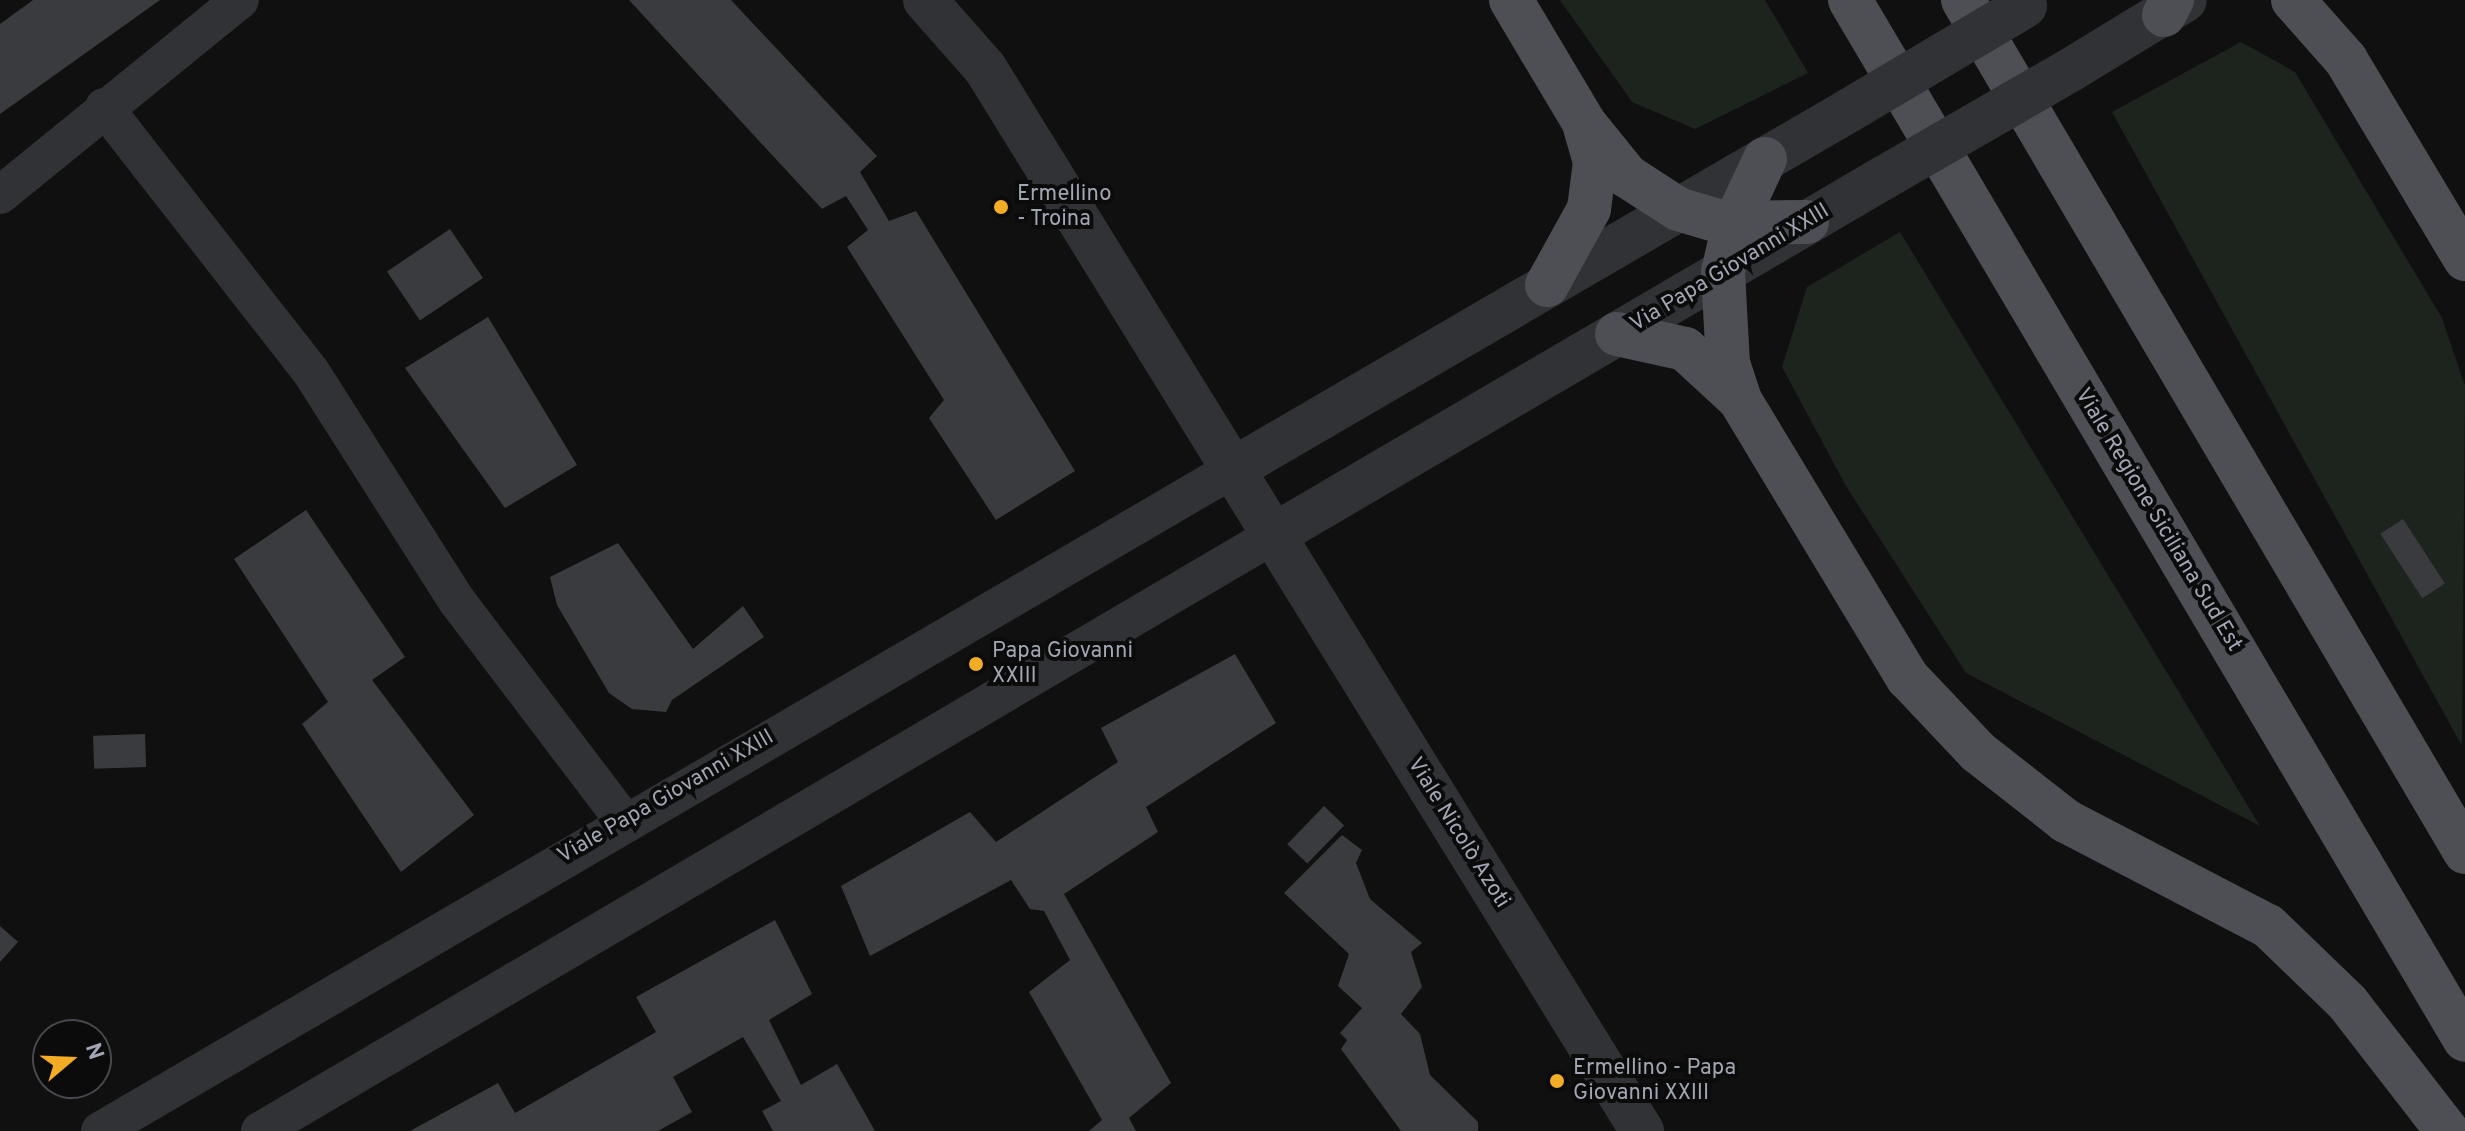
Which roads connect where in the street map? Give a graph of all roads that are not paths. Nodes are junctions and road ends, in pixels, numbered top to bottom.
1 (240, 0) edge
2 (925, 0) edge
3 (1511, 0) edge
4 (1850, 0) edge
5 (1963, 0) edge
6 (2293, 0) edge
7 (2327, 0) edge
8 (2030, 3) edge
9 (2174, 5) edge
10 (2346, 60) junction
11 (104, 107) junction
12 (1585, 124) junction
13 (1765, 159) junction
14 (0, 195) edge
15 (1678, 209) junction
16 (1807, 222) junction
17 (1734, 225) junction
18 (2465, 259) edge
19 (1723, 272) junction
20 (1547, 285) junction
21 (1617, 334) junction
22 (1740, 400) junction
23 (1235, 468) junction
24 (1274, 535) junction
25 (624, 821) junction
26 (2465, 852) edge
27 (2465, 1040) edge
28 (100, 1131) edge
29 (260, 1131) edge
30 (1642, 1131) edge
31 (2447, 1131) edge

1 - 11 street
2 - 23 street
3 - 12 main road
4 - 27 main road, Viale Regione Siciliana Sud Est
5 - 26 main road
6 - 10 main road
7 - 10 main road
8 - 13 street, bridge
9 - 16 street, Via Papa Giovanni XXIII, bridge
10 - 18 main road
11 - 14 street
11 - 25 street
12 - 15 main road
12 - 20 main road
13 - 15 street
13 - 17 main road
15 - 17 main road
15 - 20 street
16 - 17 main road
16 - 19 street, Via Papa Giovanni XXIII
17 - 19 main road
19 - 21 street, Via Papa Giovanni XXIII
19 - 22 main road
20 - 23 street
21 - 22 main road
21 - 24 street, Via Papa Giovanni XXIII
22 - 31 main road
23 - 24 street, Viale Nicolò Azoti
23 - 25 street, Viale Papa Giovanni XXIII
24 - 29 street
24 - 30 street, Viale Nicolò Azoti
25 - 28 street, Viale Papa Giovanni XXIII

